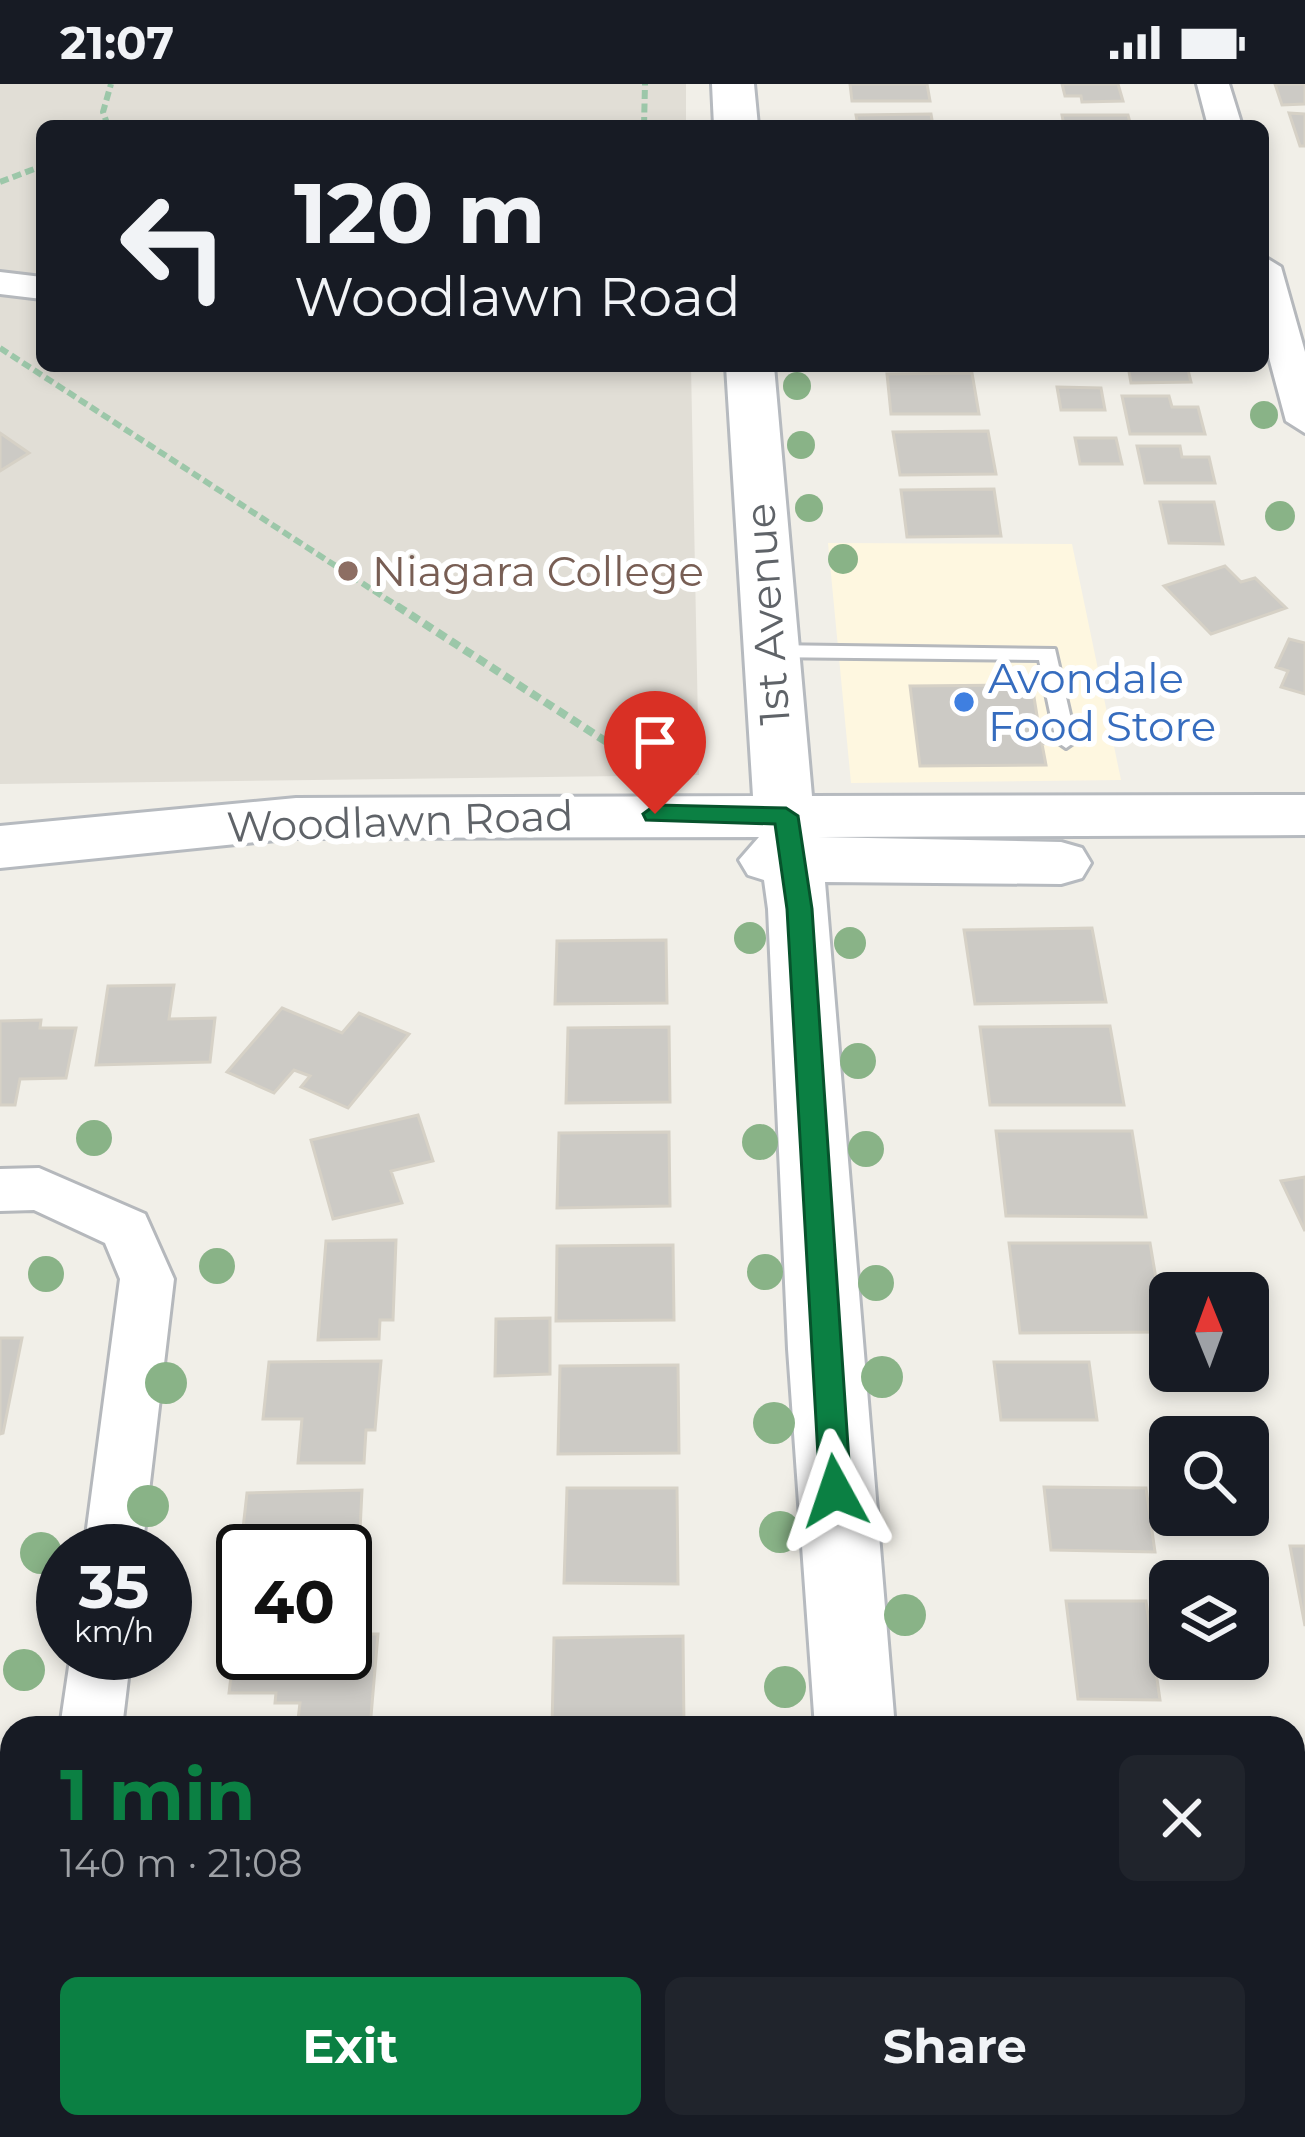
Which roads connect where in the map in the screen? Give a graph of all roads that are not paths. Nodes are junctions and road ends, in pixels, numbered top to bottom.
1 (733, 84) edge
2 (1213, 84) edge
3 (736, 120) edge
4 (1223, 120) edge
5 (0, 284) edge
6 (36, 287) edge
7 (1269, 289) edge
8 (750, 372) edge
9 (1305, 421) edge
10 (770, 652) junction
11 (1066, 741) dead end
12 (1305, 815) edge
13 (789, 839) junction
14 (0, 849) edge
15 (1305, 860) edge
16 (0, 1190) edge
17 (116, 1524) edge
18 (97, 1680) edge
19 (93, 1716) edge
20 (854, 1716) edge

1 - 3 street
2 - 4 street
5 - 6 street
7 - 9 street
8 - 10 street, 1st Avenue
10 - 11 lane
10 - 13 street, 1st Avenue
12 - 13 street, Woodlawn Road
13 - 14 street, Woodlawn Road
13 - 15 street, Woodlawn Road
13 - 20 street, 1st Avenue
16 - 17 street
18 - 19 street

